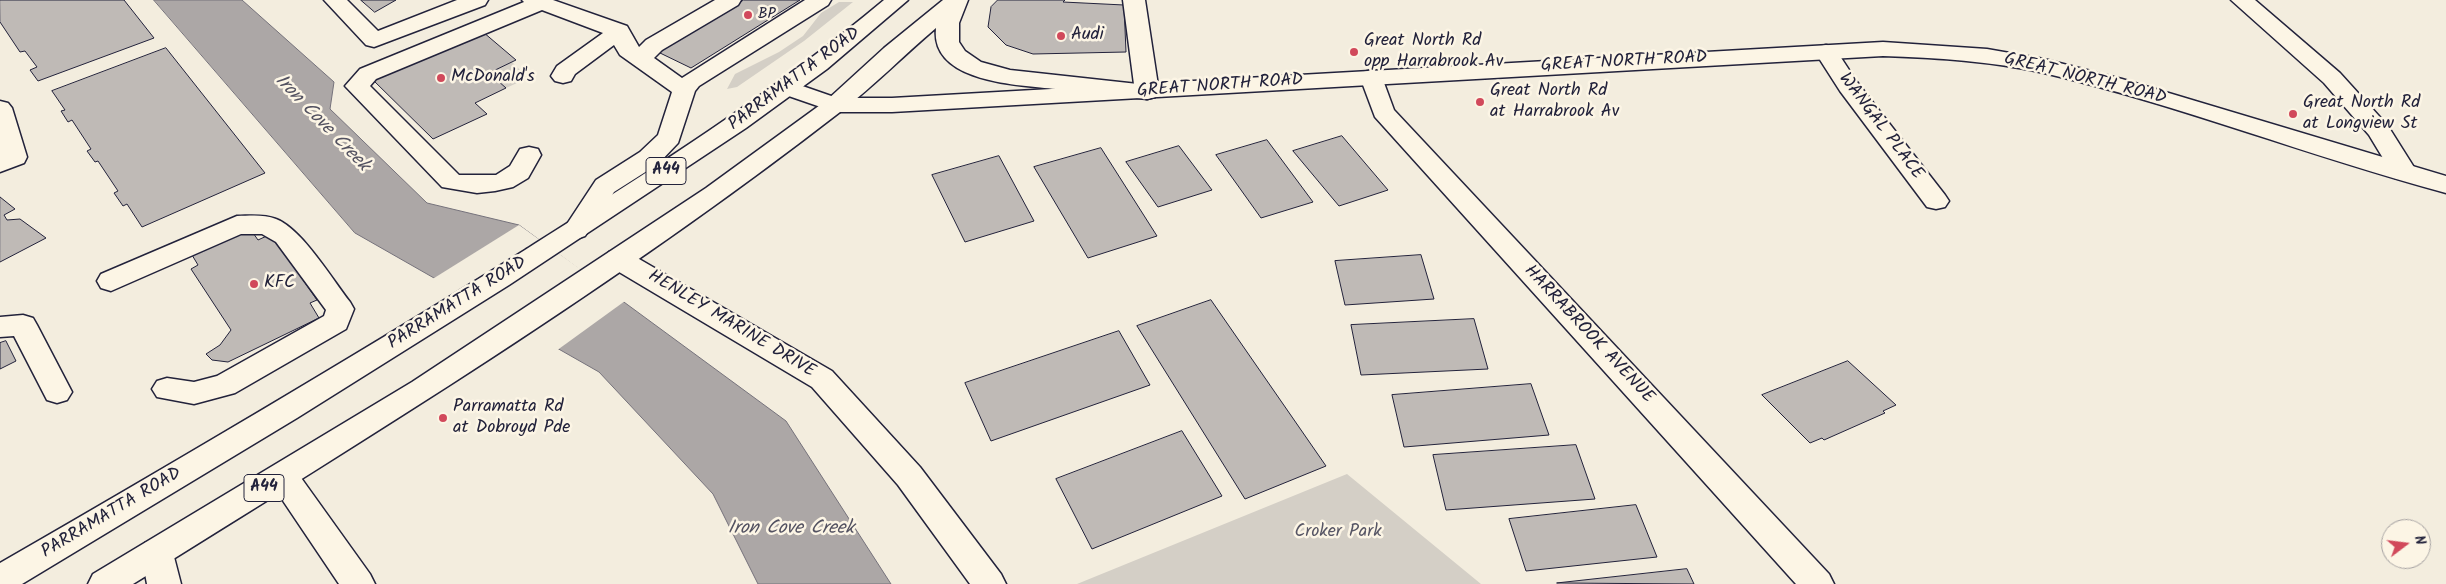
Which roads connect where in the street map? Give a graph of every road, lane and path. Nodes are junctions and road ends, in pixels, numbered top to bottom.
1 (335, 0) edge
2 (477, 0) edge
3 (730, 0) edge
4 (820, 0) edge
5 (897, 0) edge
6 (956, 0) edge
7 (1134, 0) edge
8 (2242, 0) edge
9 (538, 1) edge
10 (619, 31) junction
11 (1826, 52) junction
12 (640, 58) junction
13 (563, 76) dead end
14 (1372, 77) junction
15 (788, 88) junction
16 (684, 90) junction
17 (1147, 92) junction
18 (835, 105) junction
19 (0, 108) edge
20 (529, 154) dead end
21 (0, 164) edge
22 (2404, 172) junction
23 (2446, 185) edge
24 (1936, 201) dead end
25 (576, 230) junction
26 (618, 259) junction
27 (112, 281) dead end
28 (0, 326) edge
29 (166, 389) dead end
30 (58, 392) dead end
31 (283, 477) junction
32 (157, 553) junction
33 (0, 580) edge
34 (105, 584) edge
35 (164, 584) edge
36 (358, 584) edge
37 (989, 584) edge
38 (1817, 584) edge

1 - 2 main road
3 - 12 main road
4 - 16 main road
5 - 15 main road, PARRAMATTA ROAD / A44
6 - 17 main road
6 - 18 main road, A44
7 - 17 main road
8 - 22 main road
9 - 10 main road
9 - 20 main road
10 - 12 main road
10 - 13 main road
11 - 14 main road, GREAT NORTH ROAD
11 - 22 main road, GREAT NORTH ROAD
11 - 24 main road, WANGAL PLACE
12 - 16 main road
14 - 17 main road, GREAT NORTH ROAD
14 - 38 main road, HARRABROOK AVENUE
15 - 18 main road, GREAT NORTH ROAD
15 - 25 main road, PARRAMATTA ROAD / A44
16 - 25 main road
17 - 18 main road, GREAT NORTH ROAD
18 - 26 main road, A44
19 - 21 main road
22 - 23 main road, GREAT NORTH ROAD
25 - 33 main road, PARRAMATTA ROAD / A44
26 - 31 main road, A44
26 - 37 main road, HENLEY MARINE DRIVE
27 - 29 main road
28 - 30 main road
31 - 32 main road, A44
31 - 36 main road
32 - 34 main road, A44
32 - 35 main road

